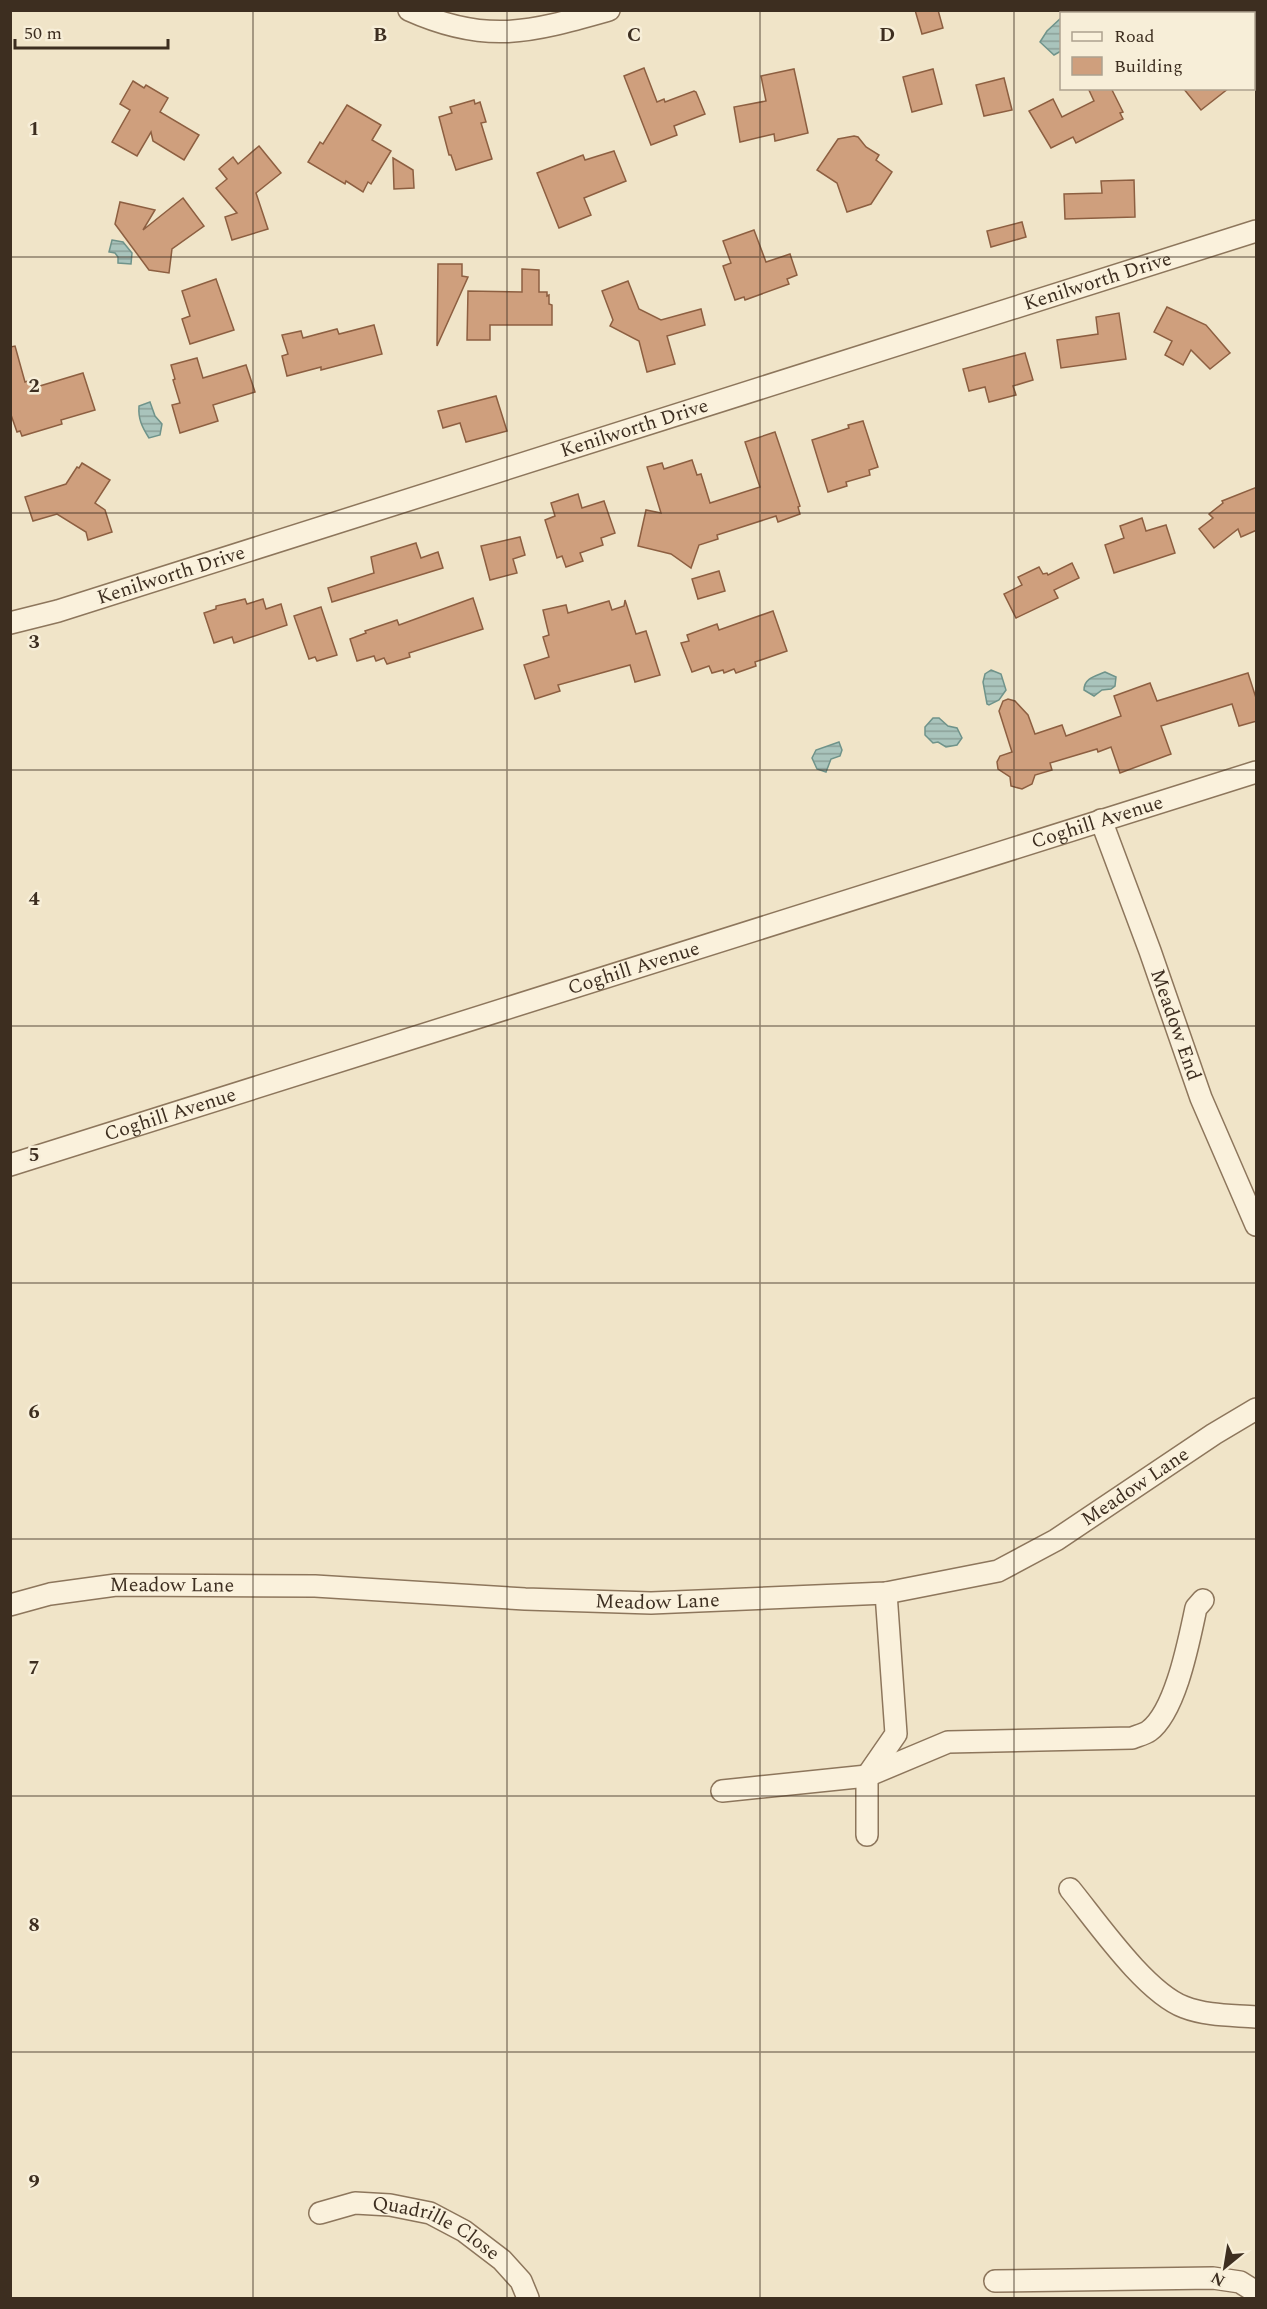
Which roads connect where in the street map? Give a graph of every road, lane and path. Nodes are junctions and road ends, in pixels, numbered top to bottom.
1 (408, 10) edge
2 (609, 10) edge
3 (1257, 231) edge
4 (10, 623) edge
5 (1257, 772) edge
6 (1101, 820) junction
7 (10, 1165) edge
8 (1257, 1225) edge
9 (1257, 1409) edge
10 (886, 1593) junction
11 (1203, 1600) dead end
12 (10, 1605) edge
13 (867, 1776) junction
14 (722, 1791) dead end
15 (867, 1835) dead end
16 (1070, 1889) dead end
17 (1257, 2017) edge
18 (320, 2213) dead end
19 (995, 2281) dead end
20 (1257, 2292) edge
21 (528, 2298) edge

1 - 2 street
3 - 4 street, Kenilworth Drive
5 - 6 street, Coghill Avenue
6 - 7 street, Coghill Avenue
6 - 8 street, Meadow End
9 - 10 street, Meadow Lane
10 - 12 street, Meadow Lane
10 - 13 street
11 - 13 street
13 - 14 street
13 - 15 street
16 - 17 street
18 - 21 street, Quadrille Close
19 - 20 street

